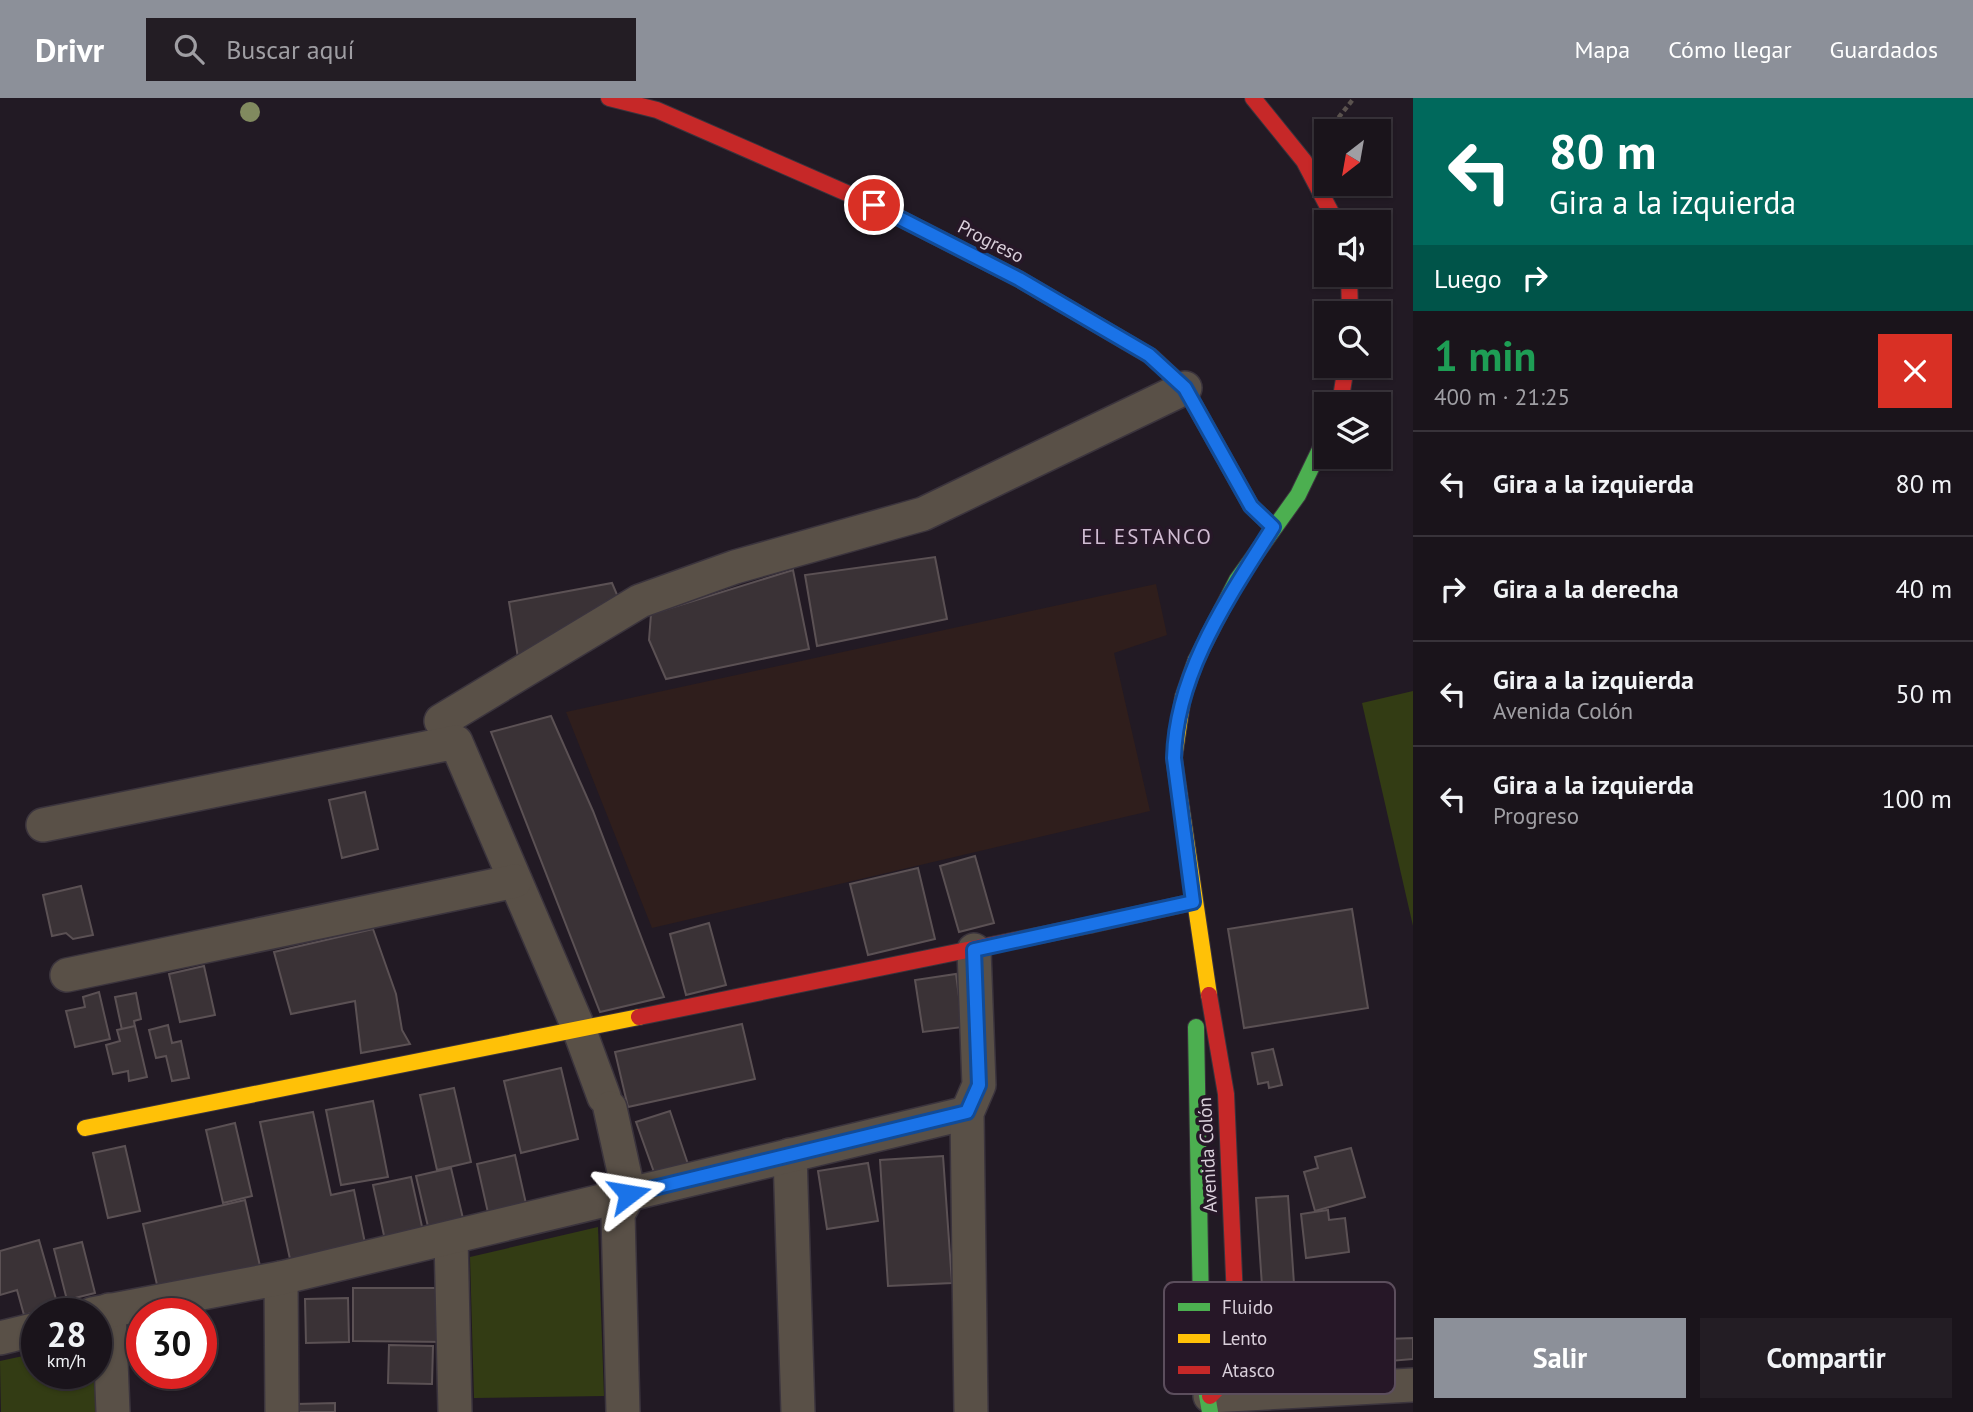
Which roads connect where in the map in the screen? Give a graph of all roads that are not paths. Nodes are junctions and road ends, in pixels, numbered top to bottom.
1 (609, 98) edge
2 (1253, 98) edge
3 (1330, 210) edge
4 (1185, 388) junction
5 (1314, 462) edge
6 (1273, 527) junction
7 (441, 721) dead end
8 (43, 825) dead end
9 (515, 881) junction
10 (1193, 902) junction
11 (974, 950) junction
12 (67, 975) dead end
13 (579, 1029) junction
14 (967, 1112) junction
15 (85, 1128) dead end
16 (790, 1156) junction
17 (629, 1194) junction
18 (451, 1238) junction
19 (281, 1278) junction
20 (1200, 1282) edge
21 (1234, 1282) edge
22 (112, 1310) edge
23 (21, 1333) edge
24 (0, 1338) edge
25 (1413, 1385) edge
26 (1395, 1387) edge
27 (110, 1389) edge
28 (1317, 1394) edge
29 (1210, 1404) edge
30 (113, 1412) edge
31 (282, 1412) edge
32 (455, 1412) edge
33 (623, 1412) edge
34 (799, 1412) edge
35 (971, 1412) edge

1 - 4 main road, Progreso
2 - 3 main road
4 - 6 main road, Progreso
4 - 7 street
5 - 6 main road, Avenida Colón
6 - 10 main road, Avenida Colón
8 - 9 street
9 - 12 street
9 - 13 street
10 - 11 main road
10 - 20 main road, Avenida Colón
10 - 21 main road, Avenida Colón
11 - 13 main road
11 - 14 street
13 - 15 main road
13 - 17 street
14 - 16 street
14 - 35 street
16 - 17 street
16 - 34 street
17 - 18 street
17 - 33 street
18 - 19 street
18 - 32 street
19 - 22 street
19 - 31 street
23 - 24 street
25 - 26 street
27 - 30 street
28 - 29 street

